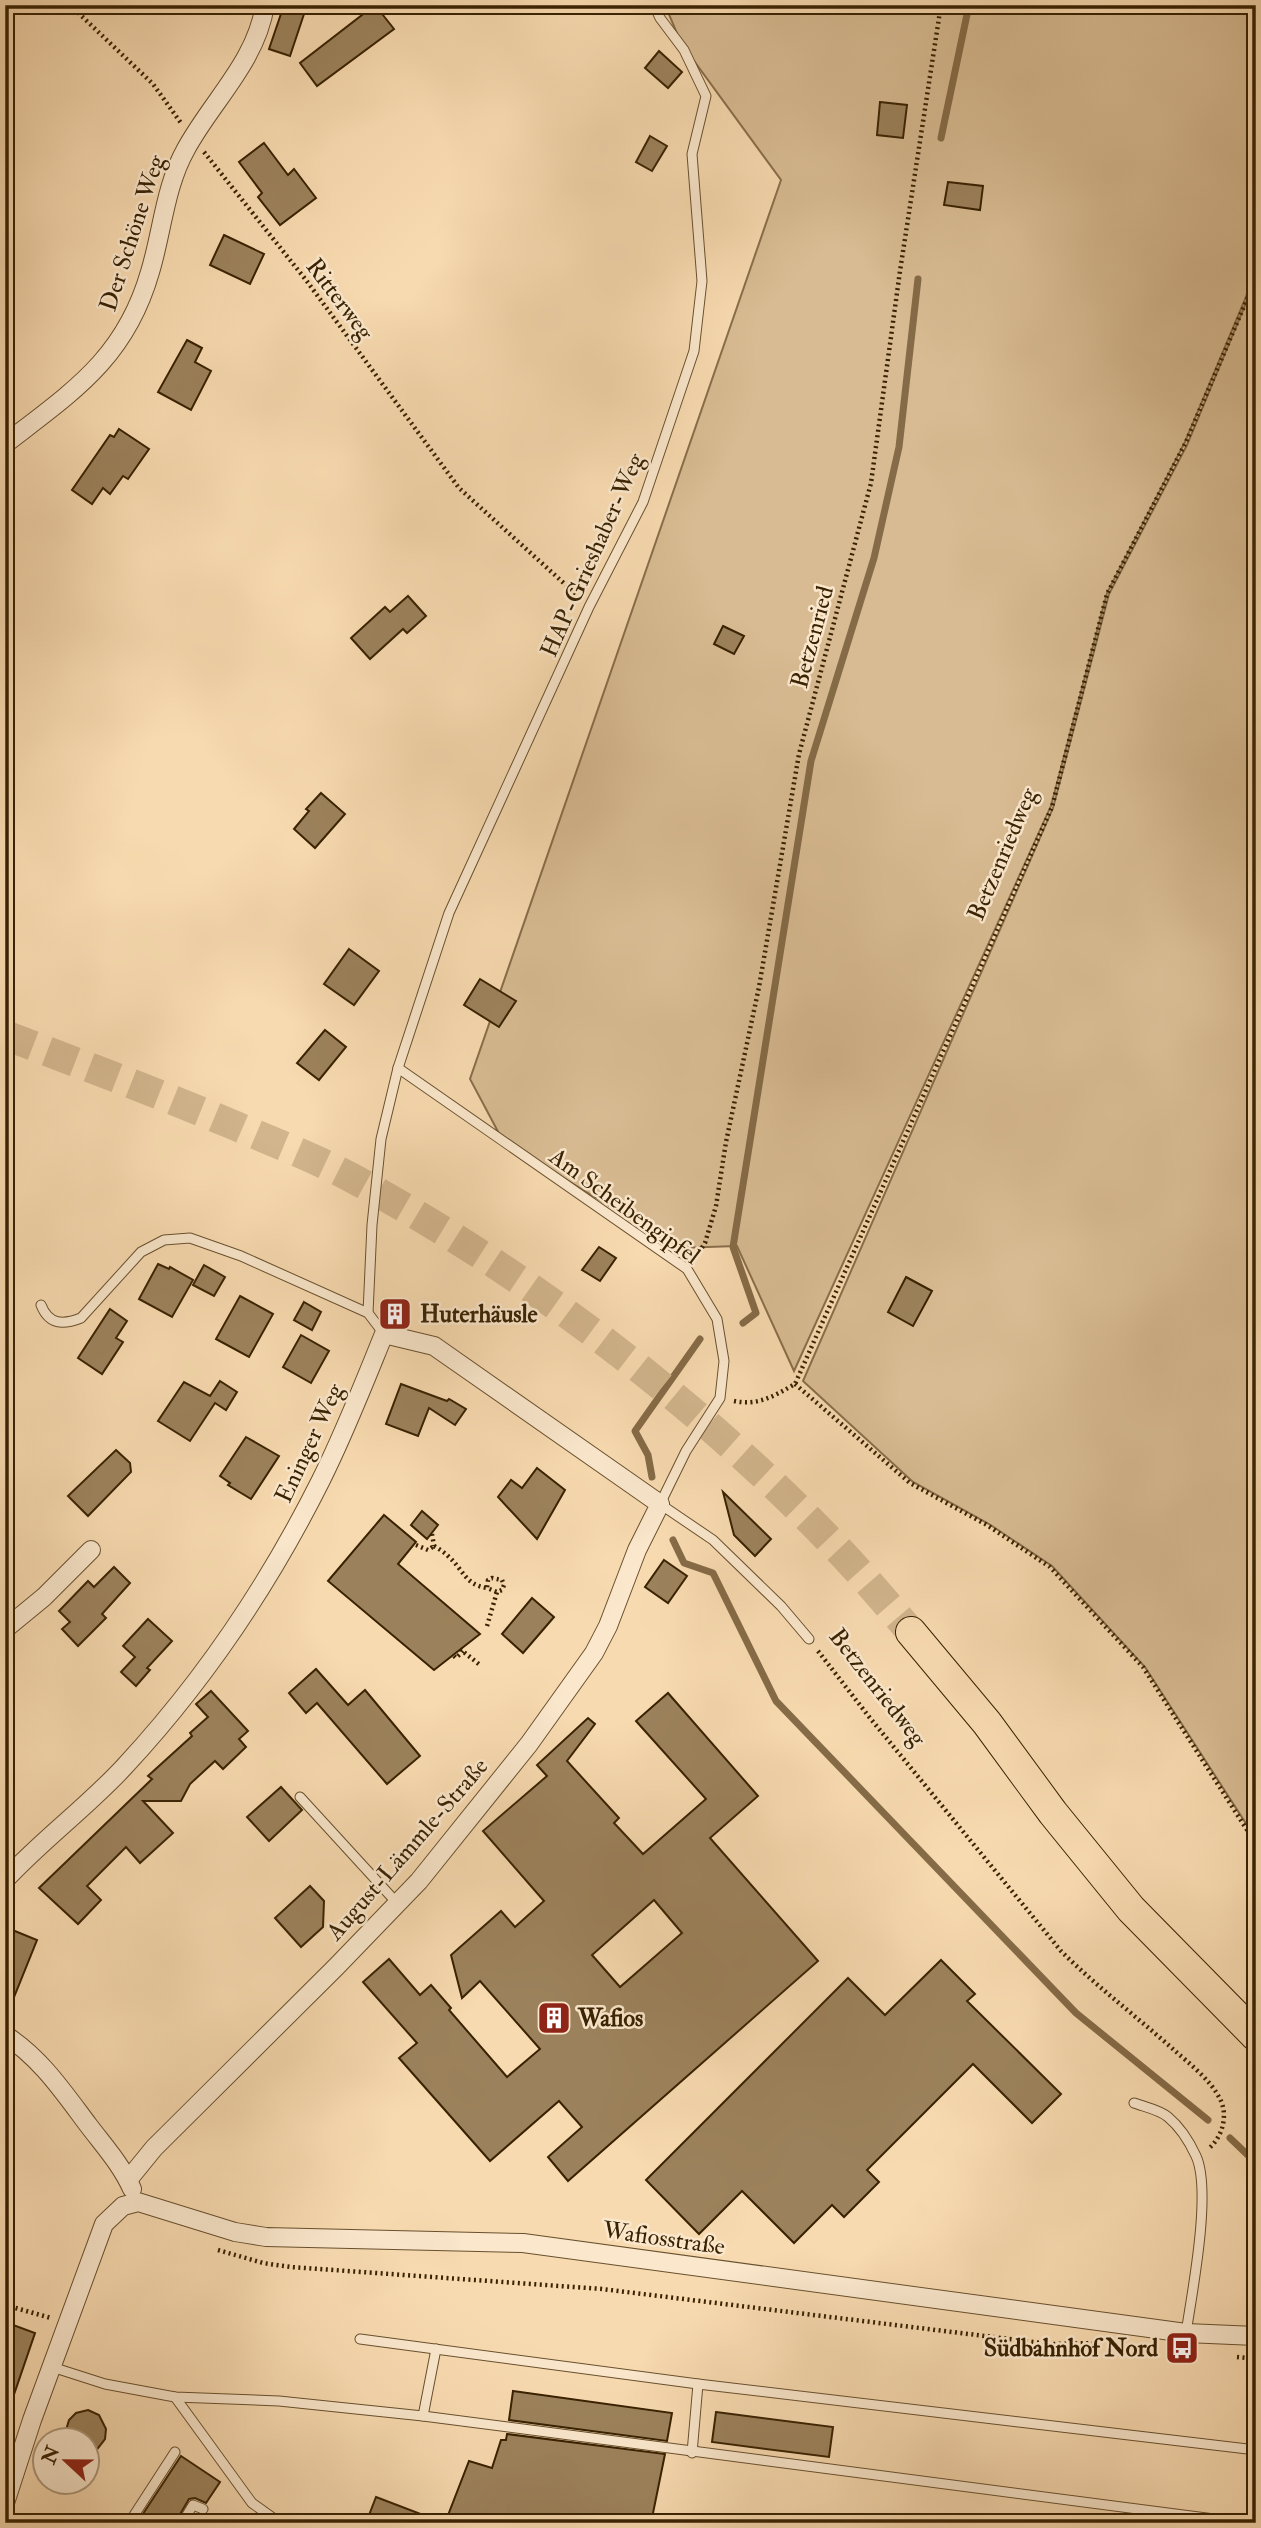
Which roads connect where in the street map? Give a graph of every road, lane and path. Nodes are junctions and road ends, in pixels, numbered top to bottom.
1 (70, 5) edge
2 (265, 5) edge
3 (654, 5) edge
4 (941, 5) edge
5 (192, 138) junction
6 (1256, 261) edge
7 (5, 444) edge
8 (589, 607) junction
9 (398, 1068) junction
10 (687, 1269) junction
11 (41, 1305) dead end
12 (368, 1313) junction
13 (384, 1334) junction
14 (795, 1384) junction
15 (720, 1398) junction
16 (660, 1504) junction
17 (432, 1534) dead end
18 (416, 1545) dead end
19 (434, 1546) junction
20 (91, 1550) dead end
21 (487, 1588) junction
22 (497, 1592) junction
23 (7, 1623) edge
24 (487, 1626) dead end
25 (911, 1632) tunnel mouth
26 (809, 1639) joint
27 (454, 1656) dead end
28 (480, 1665) dead end
29 (300, 1797) dead end
30 (1256, 1844) edge
31 (5, 1880) edge
32 (397, 1903) junction
33 (5, 2035) edge
34 (1256, 2036) edge
35 (1134, 2103) dead end
36 (1197, 2158) junction
37 (128, 2180) junction
38 (138, 2202) junction
39 (215, 2249) dead end
40 (5, 2305) edge
41 (68, 2324) junction
42 (1186, 2333) junction
43 (1256, 2336) edge
44 (360, 2339) dead end
45 (1102, 2343) dead end
46 (436, 2348) junction
47 (1232, 2357) dead end
48 (1256, 2359) edge
49 (52, 2367) junction
50 (698, 2384) junction
51 (175, 2397) junction
52 (423, 2416) junction
53 (1256, 2450) edge
54 (175, 2452) dead end
55 (692, 2453) junction
56 (5, 2503) edge
57 (203, 2509) dead end
58 (129, 2523) edge
59 (182, 2523) edge
60 (280, 2523) edge
61 (1245, 2523) edge

1 - 5 path, Ritterweg
2 - 5 street, Der Schöne Weg
3 - 8 lane, HAP-Grieshaber-Weg
4 - 10 path, Betzenried
5 - 7 street, Der Schöne Weg
5 - 8 path, Ritterweg
6 - 14 path, Betzenriedweg
8 - 9 lane, HAP-Grieshaber-Weg
9 - 10 lane, Am Scheibengipfel
9 - 12 lane, HAP-Grieshaber-Weg
10 - 15 lane, Am Scheibengipfel
11 - 12 lane
12 - 13 lane
13 - 16 street, Betzenriedweg
13 - 31 street, Eninger Weg
14 - 15 path
14 - 30 path
15 - 16 lane, Am Scheibengipfel
16 - 26 lane, Betzenriedweg
16 - 32 street, August-Lämmle-Straße
17 - 19 path
18 - 19 path
19 - 21 path
20 - 23 street
21 - 22 path
21 - 22 path
22 - 24 path
25 - 34 main road
26 - 36 path, Betzenriedweg
27 - 28 path
29 - 32 lane
32 - 37 street, August-Lämmle-Straße
33 - 37 street
35 - 36 lane
36 - 42 lane
37 - 38 street
38 - 41 street
38 - 42 street, Wafiosstraße
39 - 45 path
40 - 41 path
41 - 49 street
42 - 43 street, Wafiosstraße
44 - 46 lane
46 - 50 lane
46 - 52 lane
47 - 48 path
49 - 51 lane
49 - 56 street
50 - 53 lane
50 - 55 lane
51 - 52 lane
51 - 60 lane
52 - 55 lane
54 - 58 lane
55 - 61 lane
57 - 59 lane

